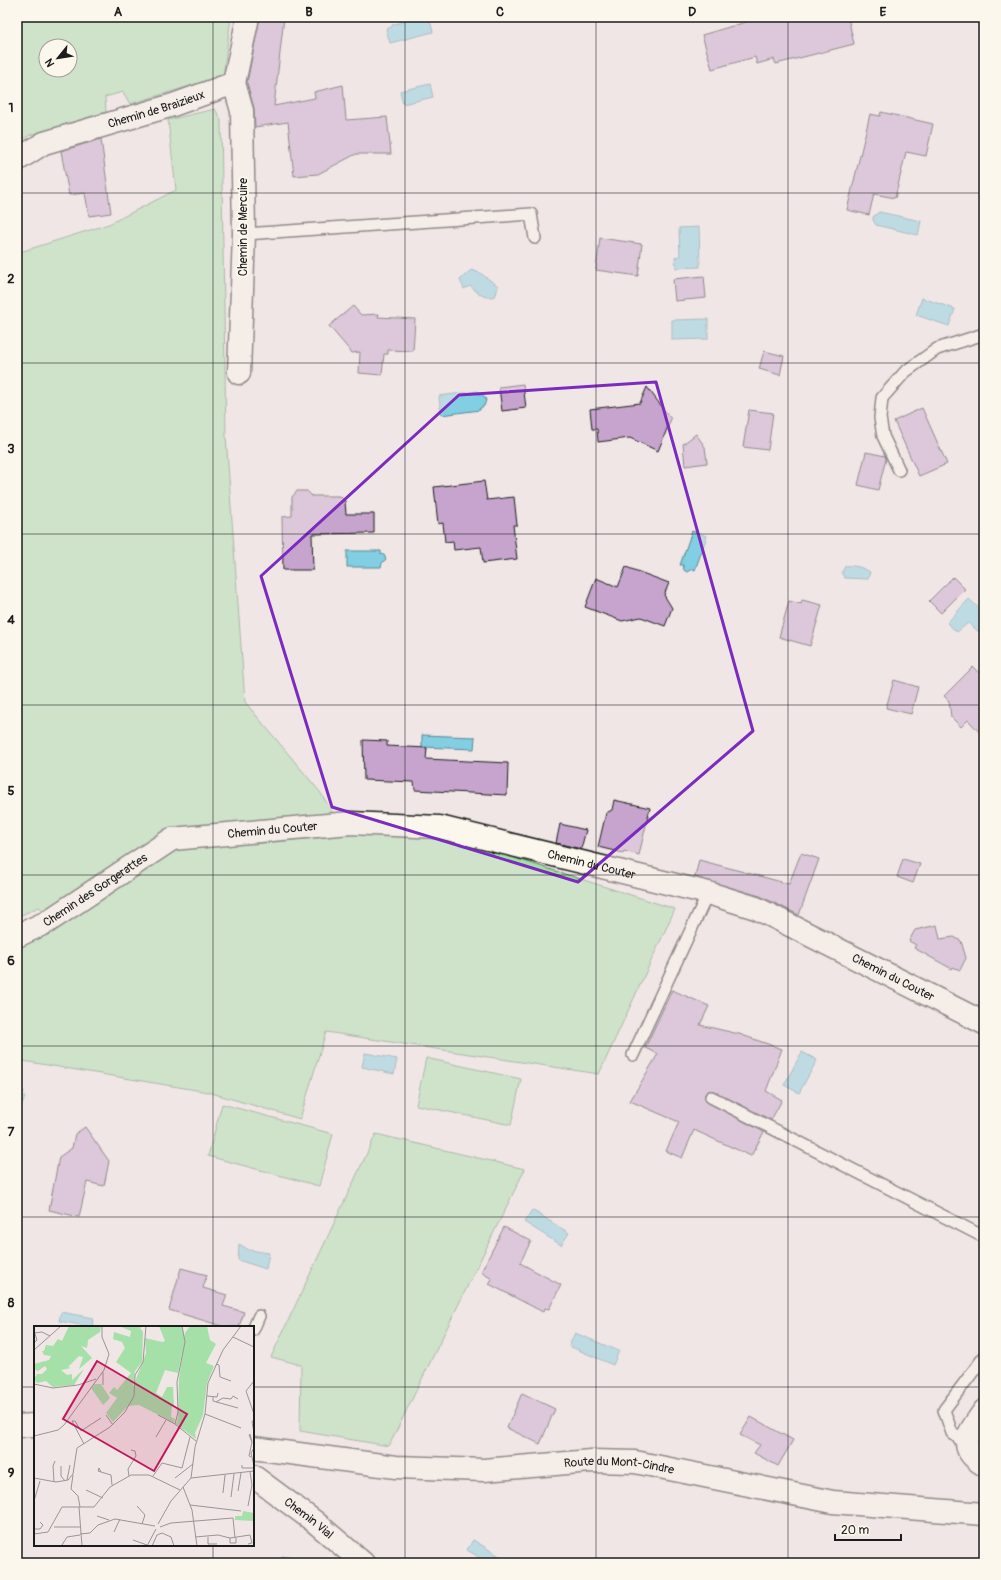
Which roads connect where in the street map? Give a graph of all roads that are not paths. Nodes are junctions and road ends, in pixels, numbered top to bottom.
1 (248, 17) edge
2 (234, 83) junction
3 (17, 160) edge
4 (244, 234) junction
5 (534, 238) dead end
6 (984, 334) edge
7 (239, 373) dead end
8 (899, 470) dead end
9 (172, 839) joint
10 (708, 893) junction
11 (17, 936) edge
12 (984, 1023) edge
13 (633, 1055) dead end
14 (711, 1097) dead end
15 (984, 1237) edge
16 (259, 1316) dead end
17 (254, 1328) edge
18 (984, 1357) edge
19 (984, 1411) edge
20 (34, 1425) edge
21 (17, 1426) edge
22 (967, 1445) junction
23 (254, 1448) edge
24 (984, 1465) edge
25 (254, 1477) edge
26 (984, 1514) edge
27 (363, 1563) edge

1 - 2 street
2 - 3 street, Chemin de Braizieux
2 - 4 street, Chemin de Mercuire
4 - 5 lane
4 - 7 street, Chemin de Mercuire
6 - 8 lane
9 - 10 street, Chemin du Couter
9 - 11 street, Chemin des Gorgerattes
10 - 12 street, Chemin du Couter
10 - 13 lane
14 - 15 lane
16 - 17 lane
18 - 22 lane
19 - 22 street
20 - 21 street
22 - 24 street
23 - 26 street, Route du Mont-Cindre
25 - 27 street, Chemin Vial

